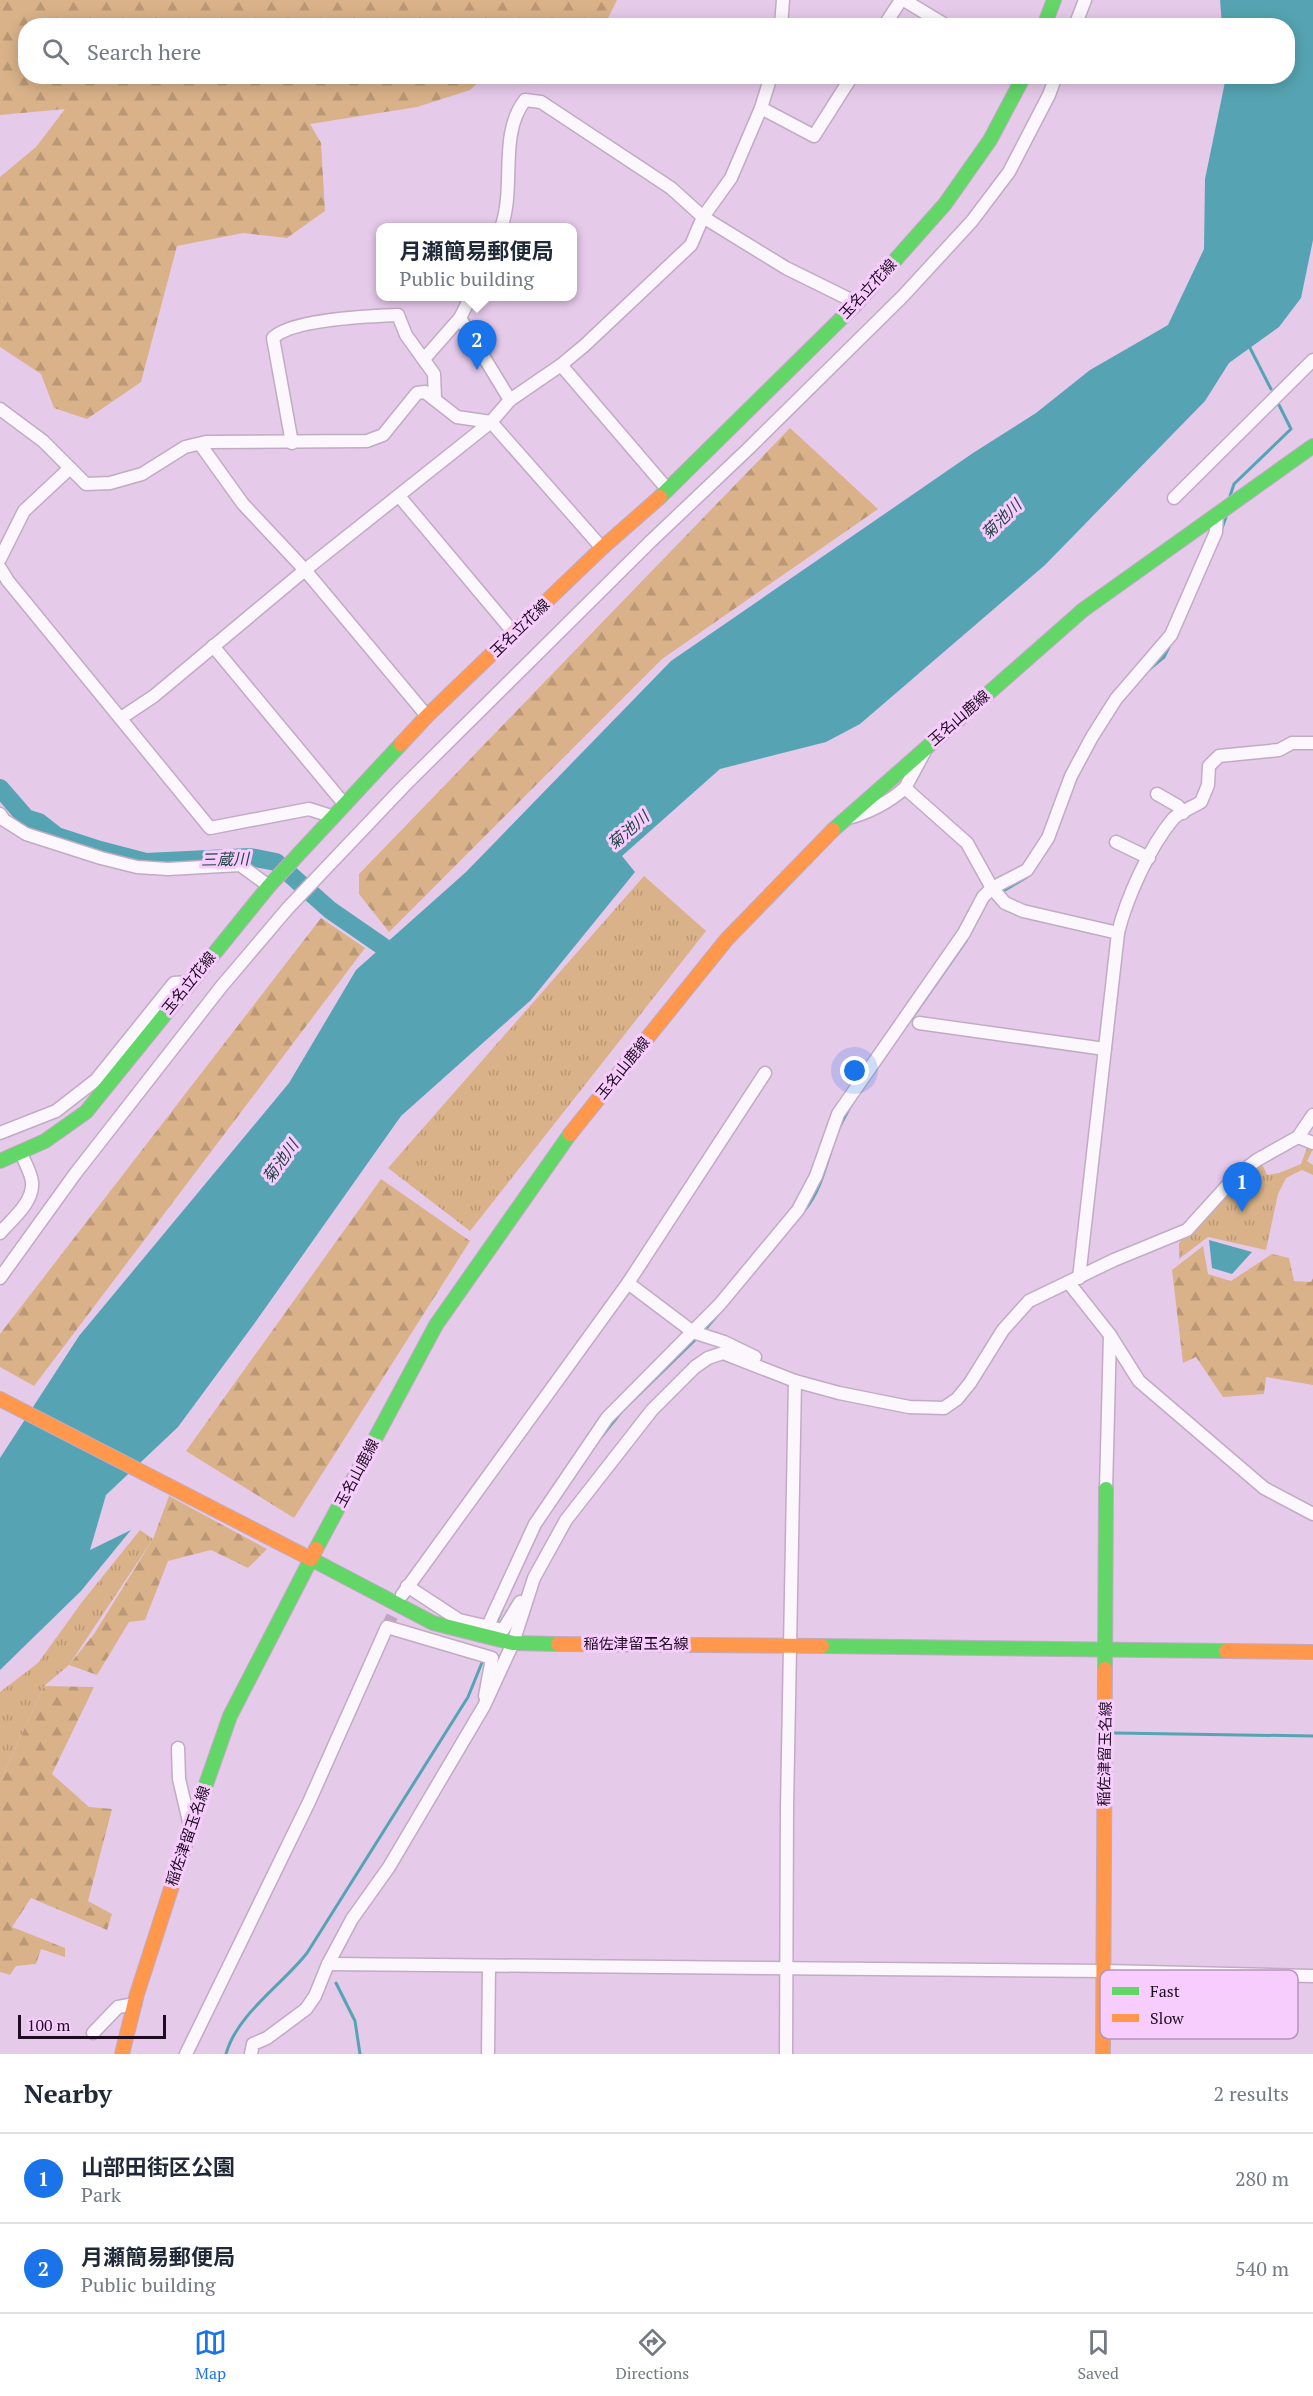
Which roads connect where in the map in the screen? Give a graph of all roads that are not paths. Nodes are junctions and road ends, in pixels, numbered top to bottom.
1 (783, 0) edge
2 (902, 0) edge
3 (1054, 0) edge
4 (1085, 0) edge
5 (782, 18) edge
6 (890, 18) edge
7 (932, 18) edge
8 (1047, 18) edge
9 (1078, 18) edge
10 (768, 84) edge
11 (847, 84) edge
12 (1020, 84) edge
13 (1053, 84) edge
14 (761, 108) junction
15 (703, 217) junction
16 (502, 223) edge
17 (469, 301) edge
18 (857, 303) junction
19 (460, 318) junction
20 (424, 359) junction
21 (1313, 360) edge
22 (561, 365) junction
23 (435, 399) junction
24 (510, 400) junction
25 (0, 410) edge
26 (491, 422) junction
27 (292, 443) junction
28 (200, 444) junction
29 (1312, 448) edge
30 (70, 468) junction
31 (668, 490) junction
32 (399, 496) junction
33 (1173, 498) dead end
34 (1219, 513) junction
35 (602, 548) junction
36 (0, 559) edge
37 (0, 568) edge
38 (305, 570) junction
39 (514, 633) junction
40 (213, 646) junction
41 (427, 716) junction
42 (121, 718) junction
43 (1313, 743) edge
44 (928, 744) junction
45 (904, 788) junction
46 (1157, 794) dead end
47 (345, 805) junction
48 (1183, 813) junction
49 (0, 814) edge
50 (334, 817) junction
51 (843, 819) junction
52 (1116, 842) dead end
53 (1149, 858) junction
54 (269, 886) junction
55 (992, 888) junction
56 (1118, 933) junction
57 (189, 982) junction
58 (919, 1023) dead end
59 (1105, 1049) junction
60 (765, 1073) dead end
61 (1313, 1115) edge
62 (0, 1133) edge
63 (1298, 1137) junction
64 (1313, 1143) edge
65 (22, 1155) junction
66 (0, 1161) edge
67 (0, 1233) edge
68 (0, 1278) edge
69 (1074, 1280) junction
70 (627, 1283) junction
71 (693, 1332) junction
72 (1110, 1335) junction
73 (770, 1371) junction
74 (795, 1381) junction
75 (0, 1399) edge
76 (1106, 1489) joint
77 (1313, 1514) edge
78 (311, 1559) junction
79 (534, 1578) junction
80 (487, 1628) junction
81 (513, 1643) junction
82 (790, 1645) junction
83 (1106, 1648) junction
84 (1313, 1652) edge
85 (484, 1706) junction
86 (178, 1748) dead end
87 (191, 1827) junction
88 (328, 1964) junction
89 (489, 1967) junction
90 (788, 1968) junction
91 (1105, 1970) edge
92 (1100, 1971) edge
93 (1298, 1976) edge
94 (1313, 1976) edge
95 (135, 2004) junction
96 (93, 2033) dead end
97 (1103, 2039) edge
98 (252, 2049) edge
99 (122, 2054) edge
100 (186, 2054) edge
101 (241, 2054) edge
102 (488, 2054) edge
103 (786, 2054) edge
104 (1103, 2054) edge

1 - 5 street
2 - 6 street
2 - 7 street
3 - 8 main road
4 - 9 street
10 - 14 street
11 - 14 street
12 - 18 main road, 玉名立花線
13 - 68 street
14 - 15 street
15 - 16 street
15 - 18 street
15 - 22 street
17 - 19 street
18 - 31 main road, 玉名立花線
19 - 20 street
19 - 24 street
20 - 23 street
20 - 27 street
21 - 33 street
22 - 24 street
22 - 31 street
23 - 26 street
23 - 27 street
24 - 26 street
25 - 30 street
26 - 32 street
26 - 35 street
27 - 28 street
28 - 30 street
28 - 38 street
29 - 34 main road, 玉名山鹿線
30 - 36 street
31 - 35 main road, 玉名立花線
32 - 38 street
32 - 39 street
34 - 44 main road, 玉名山鹿線
34 - 55 street
35 - 39 main road, 玉名立花線
37 - 42 street
38 - 40 street
38 - 41 street
39 - 41 main road, 玉名立花線
40 - 42 street
40 - 47 street
41 - 47 main road, 玉名立花線
42 - 50 street
43 - 48 street
44 - 45 street
44 - 51 main road, 玉名山鹿線
45 - 51 street
45 - 55 street
46 - 48 street
47 - 50 main road, 玉名立花線
48 - 53 street
49 - 54 street
50 - 54 main road, 玉名立花線
51 - 78 main road, 玉名山鹿線
52 - 53 street
53 - 56 street
54 - 57 main road, 玉名立花線
55 - 56 street
55 - 71 street
56 - 59 street
57 - 62 street
57 - 65 main road, 玉名立花線
58 - 59 street
59 - 69 street
60 - 70 street
61 - 63 street
63 - 64 street
63 - 69 street
65 - 66 main road, 玉名立花線
65 - 67 street
69 - 72 street
69 - 74 street
70 - 71 street
70 - 80 street
71 - 73 street
71 - 80 street
72 - 76 street
72 - 77 street
73 - 74 street
73 - 79 street
74 - 82 street
75 - 78 main road
76 - 83 main road
78 - 81 main road, 稲佐津留玉名線
78 - 87 main road, 稲佐津留玉名線
79 - 80 street
79 - 81 street
81 - 82 main road, 稲佐津留玉名線
81 - 85 street
82 - 83 main road, 稲佐津留玉名線
82 - 90 street
83 - 84 main road
83 - 91 main road, 稲佐津留玉名線
85 - 88 street
85 - 100 street
86 - 87 street
87 - 95 main road, 稲佐津留玉名線
88 - 89 street
88 - 98 street
89 - 90 street
89 - 102 street
90 - 92 street
90 - 103 street
93 - 94 street
95 - 96 street
95 - 99 main road, 稲佐津留玉名線
97 - 104 main road, 稲佐津留玉名線
98 - 101 street

